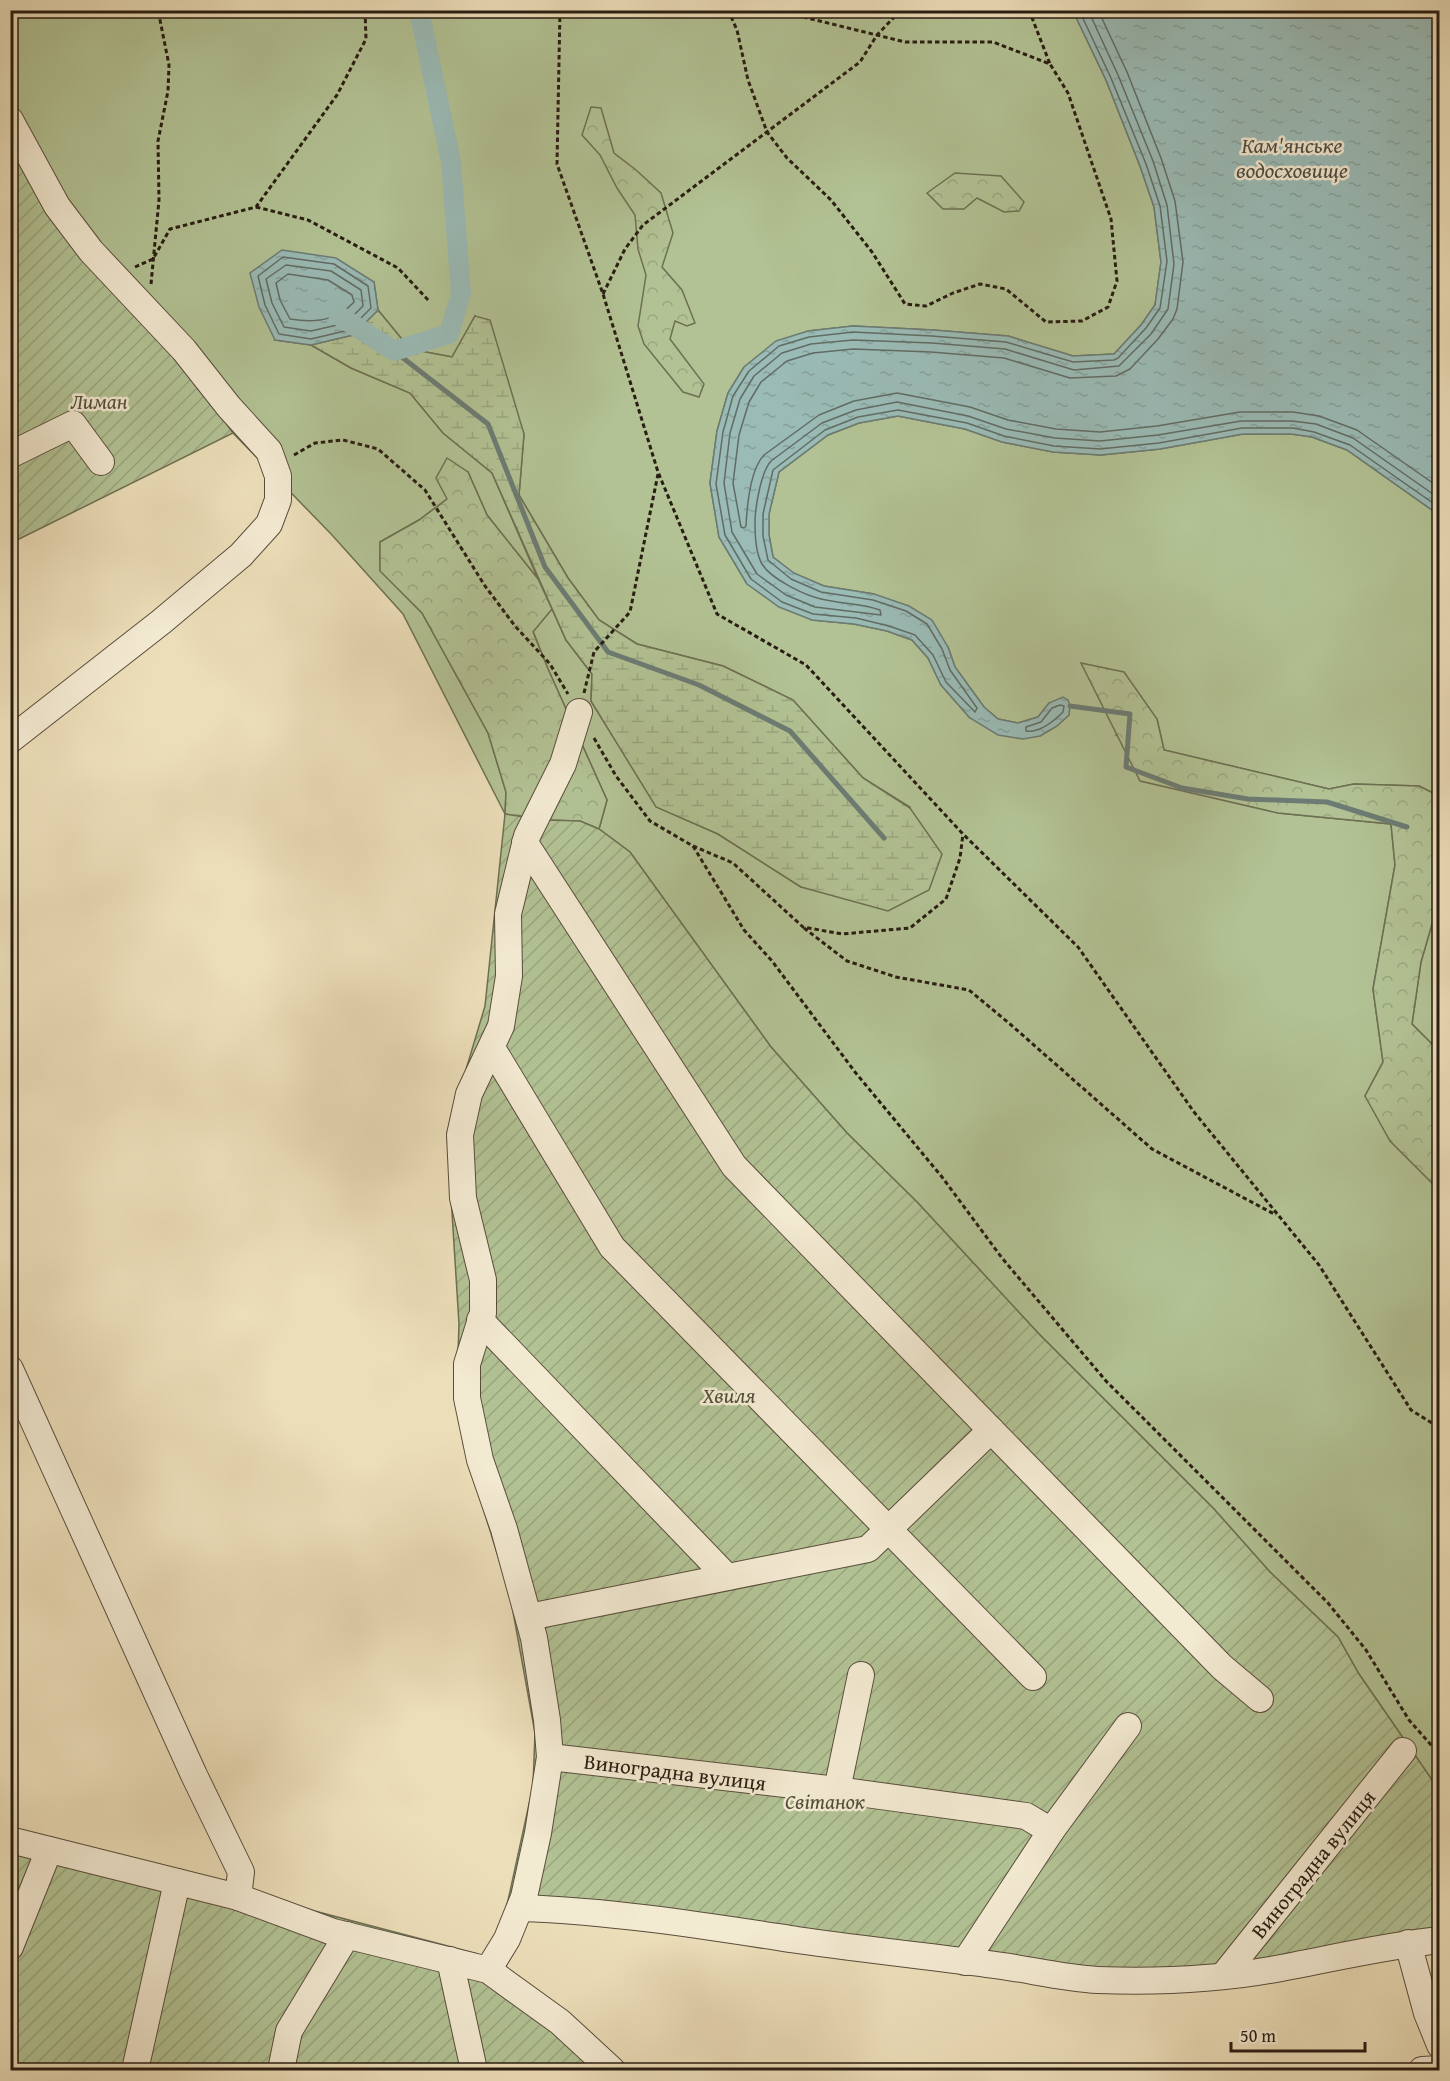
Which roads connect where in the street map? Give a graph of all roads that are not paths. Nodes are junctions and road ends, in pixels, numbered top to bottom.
1 (10, 120) edge
2 (10, 456) edge
3 (101, 462) dead end
4 (579, 712) road end
5 (10, 740) edge
6 (525, 843) junction
7 (492, 1048) junction
8 (480, 1320) junction
9 (10, 1369) edge
10 (991, 1430) junction
11 (888, 1530) junction
12 (727, 1577) junction
13 (529, 1617) junction
14 (861, 1675) dead end
15 (1033, 1677) dead end
16 (1260, 1699) dead end
17 (1128, 1726) dead end
18 (1403, 1751) dead end
19 (550, 1757) junction
20 (837, 1790) junction
21 (1051, 1831) junction
22 (10, 1840) edge
23 (49, 1850) junction
24 (177, 1882) junction
25 (238, 1897) junction
26 (519, 1908) junction
27 (347, 1935) junction
28 (1440, 1940) edge
29 (1407, 1943) junction
30 (10, 1947) edge
31 (450, 1959) junction
32 (965, 1962) junction
33 (488, 1970) junction
34 (1223, 1976) junction
35 (1440, 2045) edge
36 (1440, 2068) edge
37 (135, 2070) edge
38 (281, 2070) edge
39 (474, 2070) edge
40 (612, 2070) edge
41 (1422, 2070) edge

1 - 5 street
2 - 3 street
4 - 6 street
6 - 7 street
6 - 10 street
7 - 8 street
7 - 11 street
8 - 12 street
8 - 13 street
9 - 25 street
10 - 11 street
10 - 16 street
11 - 12 street
11 - 15 street
12 - 13 street
13 - 19 street
14 - 20 street
17 - 21 street
18 - 34 street, Виноградна вулиця
19 - 20 street, Виноградна вулиця
19 - 26 street
20 - 21 street, Виноградна вулиця
21 - 32 street
22 - 23 street
23 - 24 street
23 - 30 street
24 - 25 street
24 - 37 street
25 - 27 street
26 - 32 street
26 - 33 street
27 - 31 street
27 - 38 street
28 - 29 street
29 - 34 street
29 - 35 street
31 - 33 street
31 - 39 street
32 - 34 street
33 - 40 street
36 - 41 street

